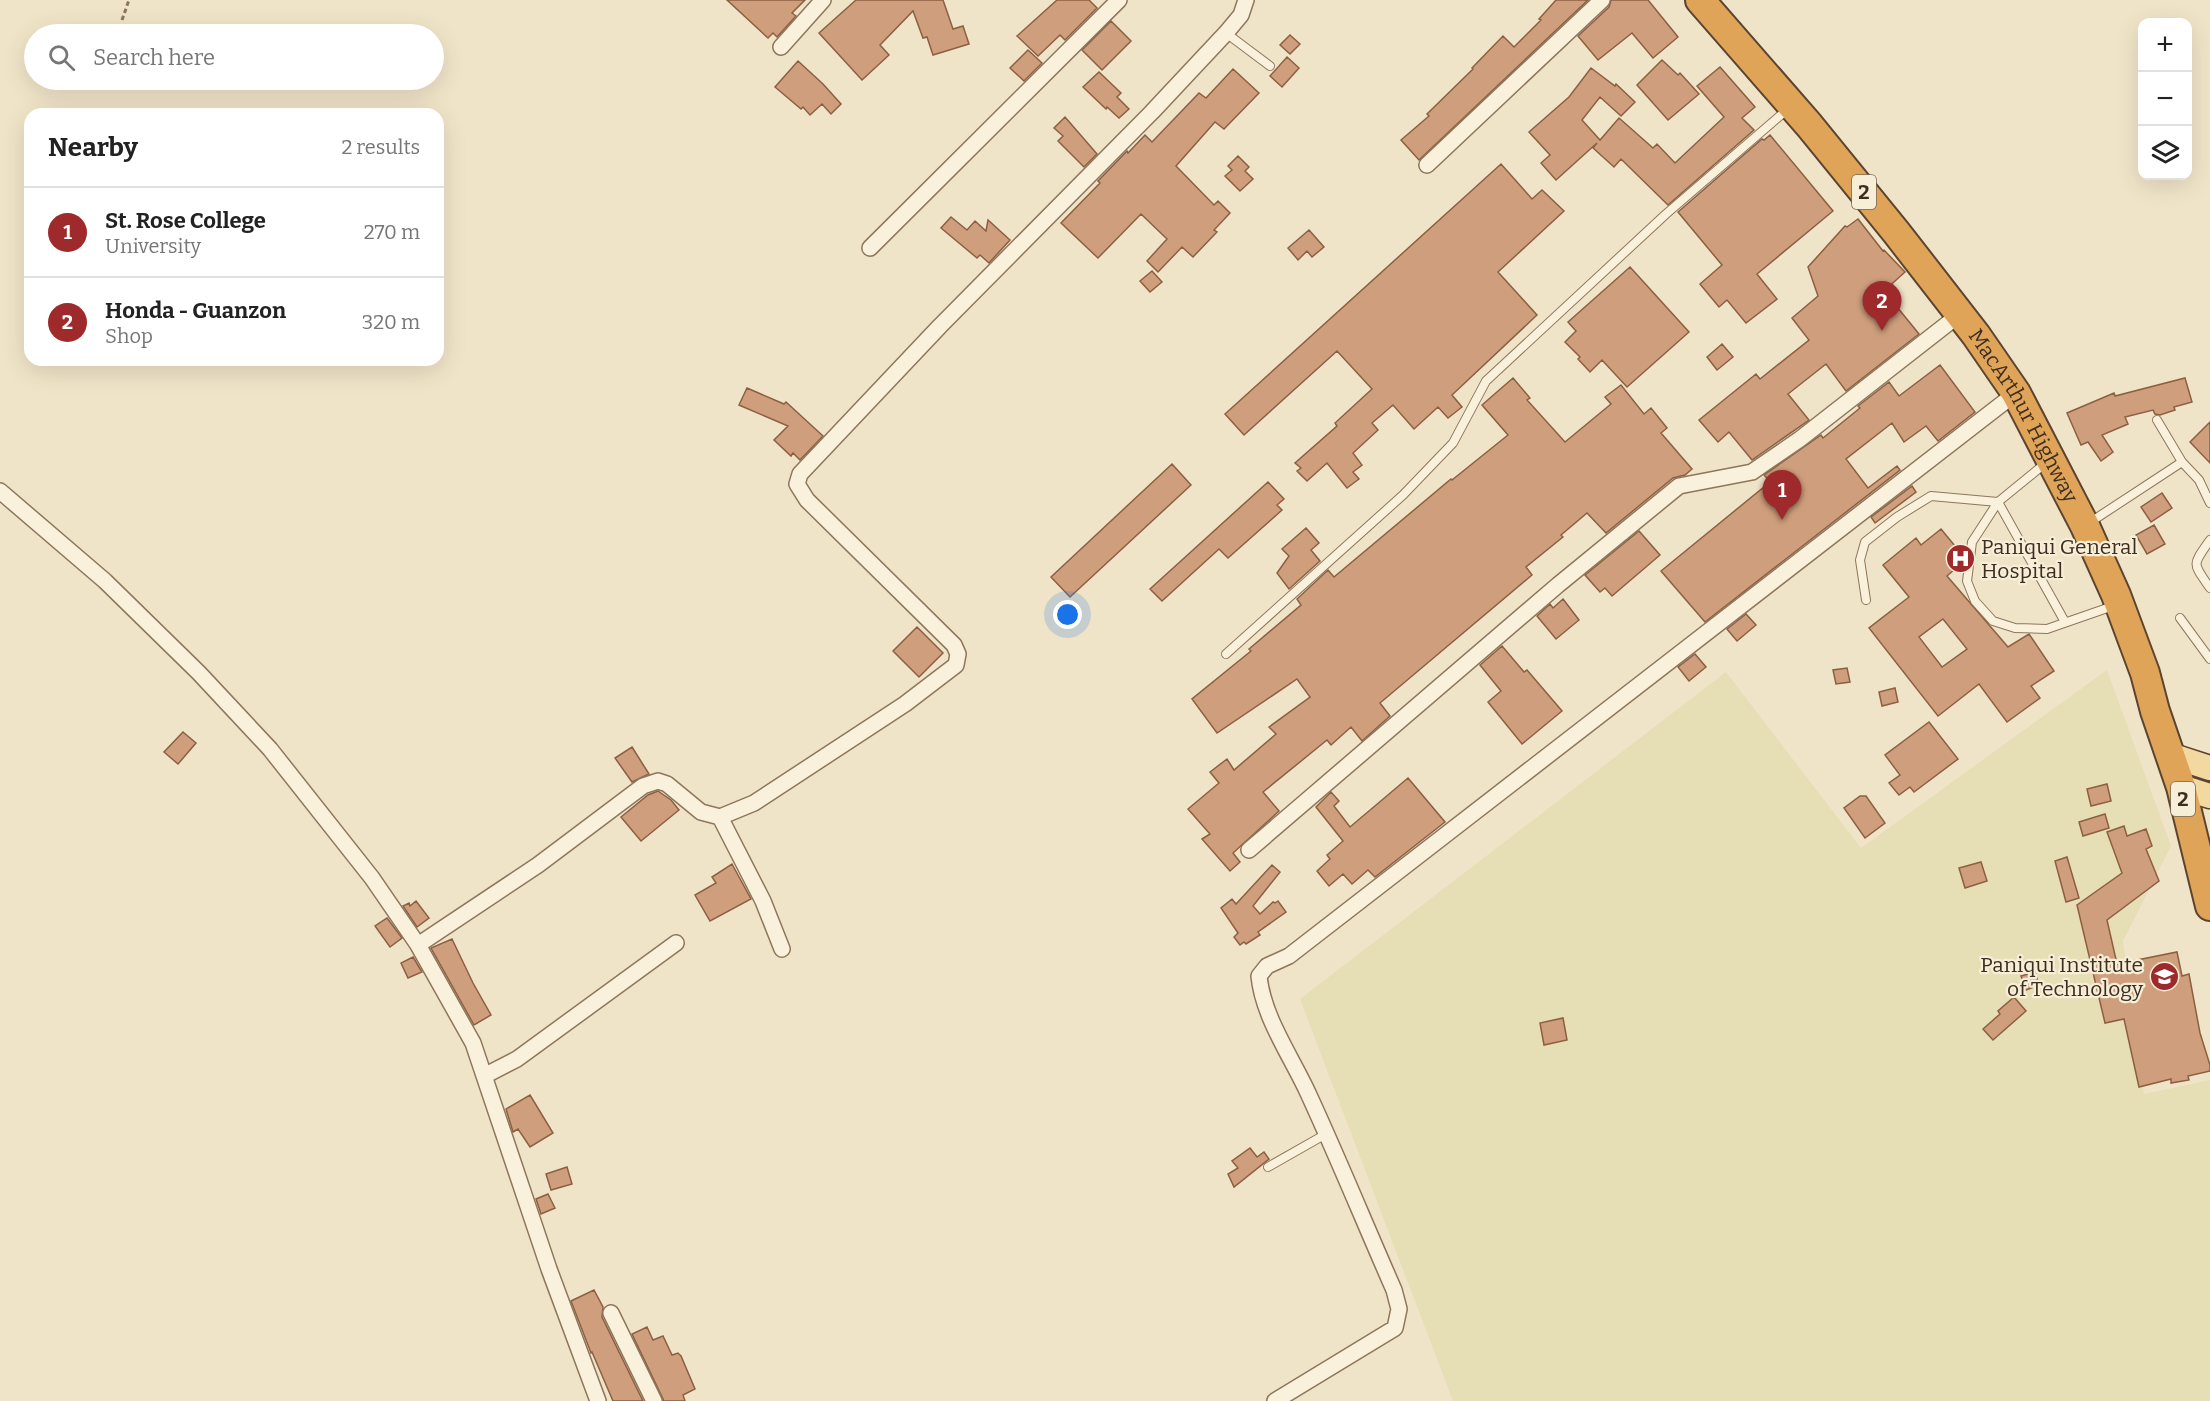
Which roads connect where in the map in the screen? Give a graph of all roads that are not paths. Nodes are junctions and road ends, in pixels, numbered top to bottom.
1 (823, 0) edge
2 (1119, 0) edge
3 (1246, 0) edge
4 (1602, 0) edge
5 (1700, 0) edge
6 (1227, 33) junction
7 (781, 47) dead end
8 (1270, 66) dead end
9 (1792, 105) junction
10 (1427, 165) dead end
11 (870, 248) dead end
12 (1960, 314) junction
13 (2016, 393) junction
14 (2157, 420) dead end
15 (2051, 459) junction
16 (2182, 462) junction
17 (0, 490) edge
18 (1998, 502) junction
19 (2210, 503) edge
20 (2085, 525) junction
21 (2210, 540) edge
22 (2210, 588) edge
23 (1866, 600) dead end
24 (2119, 604) junction
25 (2180, 618) dead end
26 (2065, 622) junction
27 (1226, 654) dead end
28 (2210, 659) edge
29 (2170, 755) junction
30 (2210, 768) edge
31 (2181, 787) junction
32 (2210, 796) edge
33 (720, 817) junction
34 (1249, 850) dead end
35 (2210, 906) edge
36 (676, 943) dead end
37 (418, 945) junction
38 (782, 949) dead end
39 (484, 1076) junction
40 (1326, 1134) junction
41 (1268, 1167) dead end
42 (611, 1313) dead end
43 (598, 1401) edge
44 (654, 1401) edge
45 (1275, 1401) edge

1 - 7 street
2 - 11 street
3 - 6 street
4 - 10 street
5 - 9 highway, MacArthur Highway / 2
6 - 8 lane
6 - 33 street
9 - 12 highway, MacArthur Highway / 2
9 - 27 lane
12 - 13 highway, MacArthur Highway / 2
12 - 34 street
13 - 15 highway, MacArthur Highway / 2
13 - 40 street
14 - 16 lane
15 - 18 lane
15 - 20 highway, MacArthur Highway / 2
16 - 19 lane
16 - 20 lane
17 - 37 street
18 - 23 lane
18 - 26 lane
18 - 26 lane
20 - 24 highway, MacArthur Highway / 2
21 - 22 lane
24 - 26 lane
24 - 29 highway, MacArthur Highway / 2
25 - 28 lane
29 - 30 main road
29 - 31 highway, MacArthur Highway / 2
31 - 32 main road
31 - 35 highway, MacArthur Highway / 2
33 - 37 street
33 - 38 street
36 - 39 street
37 - 39 street
39 - 43 street
40 - 41 lane
40 - 45 street
42 - 44 street

